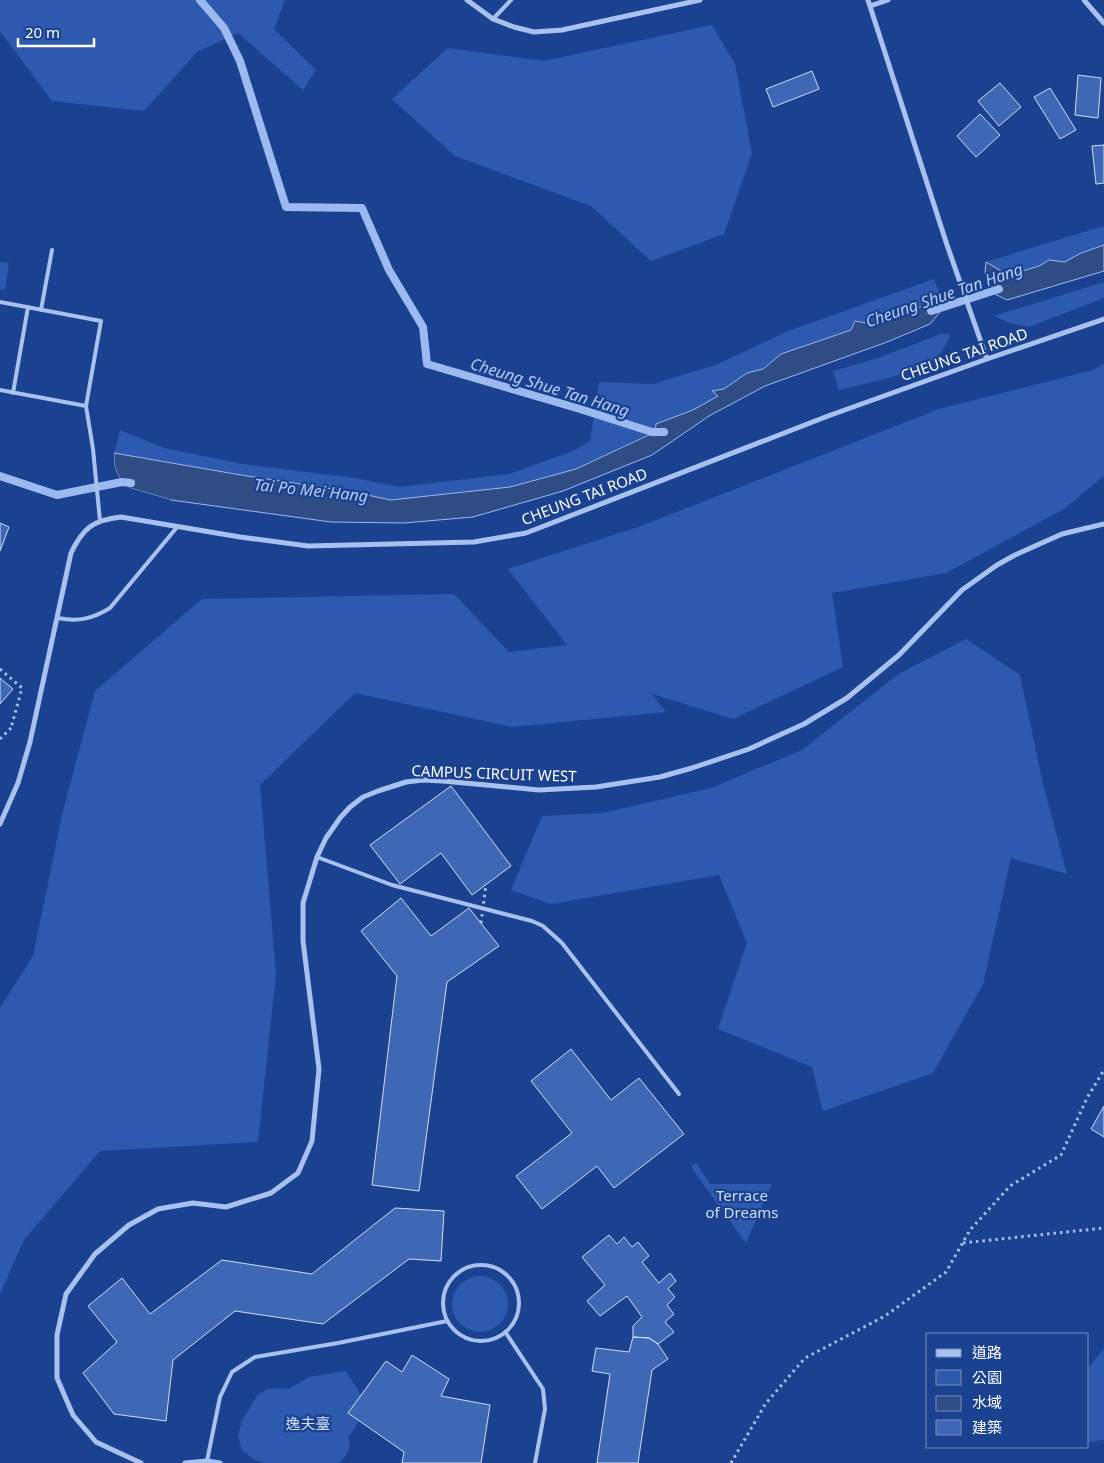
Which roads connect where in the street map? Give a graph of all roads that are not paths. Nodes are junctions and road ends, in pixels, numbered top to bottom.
1 (467, 0) edge
2 (511, 0) edge
3 (700, 0) edge
4 (868, 0) edge
5 (888, 0) edge
6 (1084, 0) edge
7 (870, 6) junction
8 (493, 19) junction
9 (1104, 23) edge
10 (52, 250) dead end
11 (0, 302) edge
12 (28, 307) junction
13 (41, 310) junction
14 (1104, 319) edge
15 (987, 359) junction
16 (0, 390) edge
17 (14, 392) junction
18 (86, 406) junction
19 (100, 521) junction
20 (1104, 524) edge
21 (178, 526) junction
22 (58, 618) junction
23 (0, 824) edge
24 (317, 857) junction
25 (679, 1094) dead end
26 (447, 1321) junction
27 (506, 1333) junction
28 (207, 1461) junction
29 (141, 1463) edge
30 (185, 1463) edge
31 (220, 1463) edge
32 (535, 1463) edge

1 - 8 street
2 - 8 lane
3 - 8 street
4 - 7 street
5 - 7 street
6 - 9 street
7 - 15 street
10 - 13 lane
11 - 12 lane
12 - 13 lane
12 - 17 lane
13 - 18 lane
14 - 15 street, CHEUNG TAI ROAD
15 - 21 street, CHEUNG TAI ROAD
16 - 17 lane
17 - 18 lane
18 - 19 lane
19 - 21 street, CHEUNG TAI ROAD
19 - 22 street, CHEUNG TAI ROAD
20 - 24 street, CAMPUS CIRCUIT WEST
21 - 22 lane
22 - 23 street, CHEUNG TAI ROAD
24 - 25 lane
24 - 29 street, CAMPUS CIRCUIT WEST
26 - 27 lane
26 - 27 lane
26 - 28 lane
27 - 32 lane
28 - 30 street
28 - 31 street

